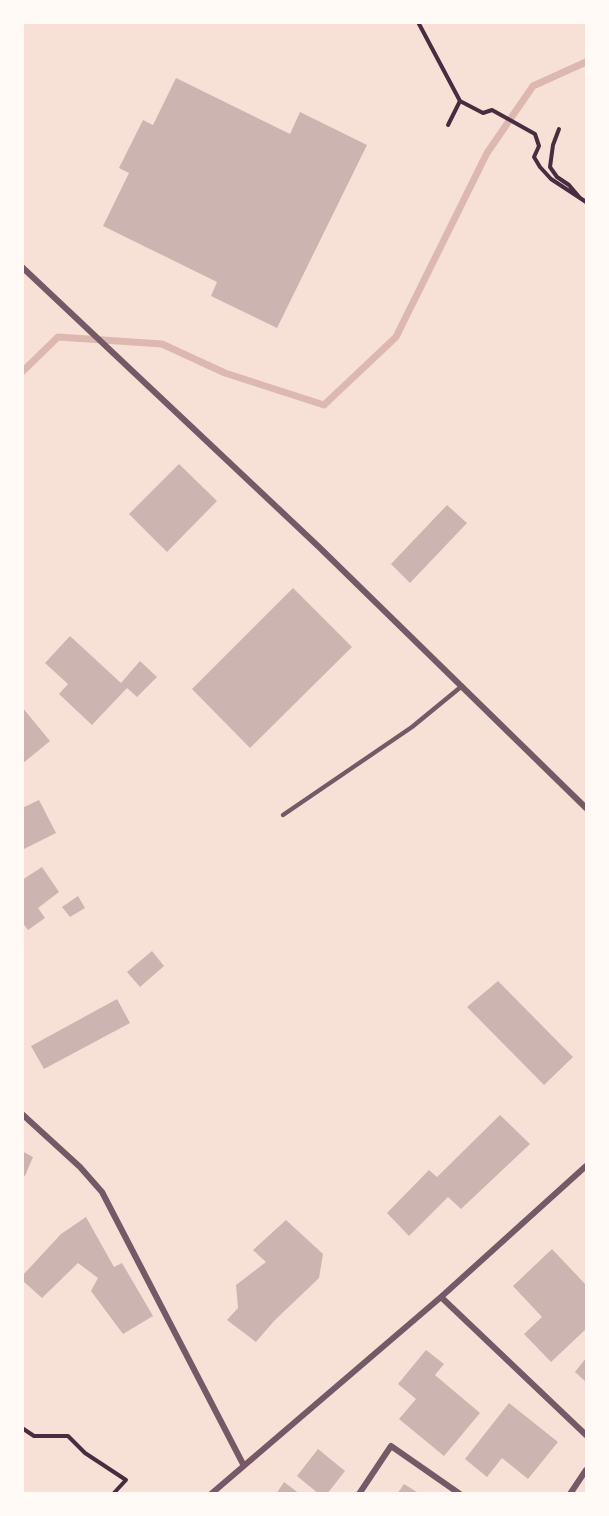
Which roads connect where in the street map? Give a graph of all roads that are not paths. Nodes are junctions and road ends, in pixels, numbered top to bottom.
1 (22, 267) edge
2 (462, 686) junction
3 (586, 808) edge
4 (283, 815) dead end
5 (22, 1114) edge
6 (586, 1166) edge
7 (441, 1298) junction
8 (586, 1436) edge
9 (243, 1464) junction
10 (586, 1470) edge
11 (211, 1494) edge
12 (359, 1494) edge
13 (460, 1494) edge
14 (570, 1494) edge

1 - 2 street
2 - 3 street
2 - 4 lane
5 - 9 street
6 - 7 street
7 - 8 street
7 - 9 street
9 - 11 street
10 - 14 street
12 - 13 street

